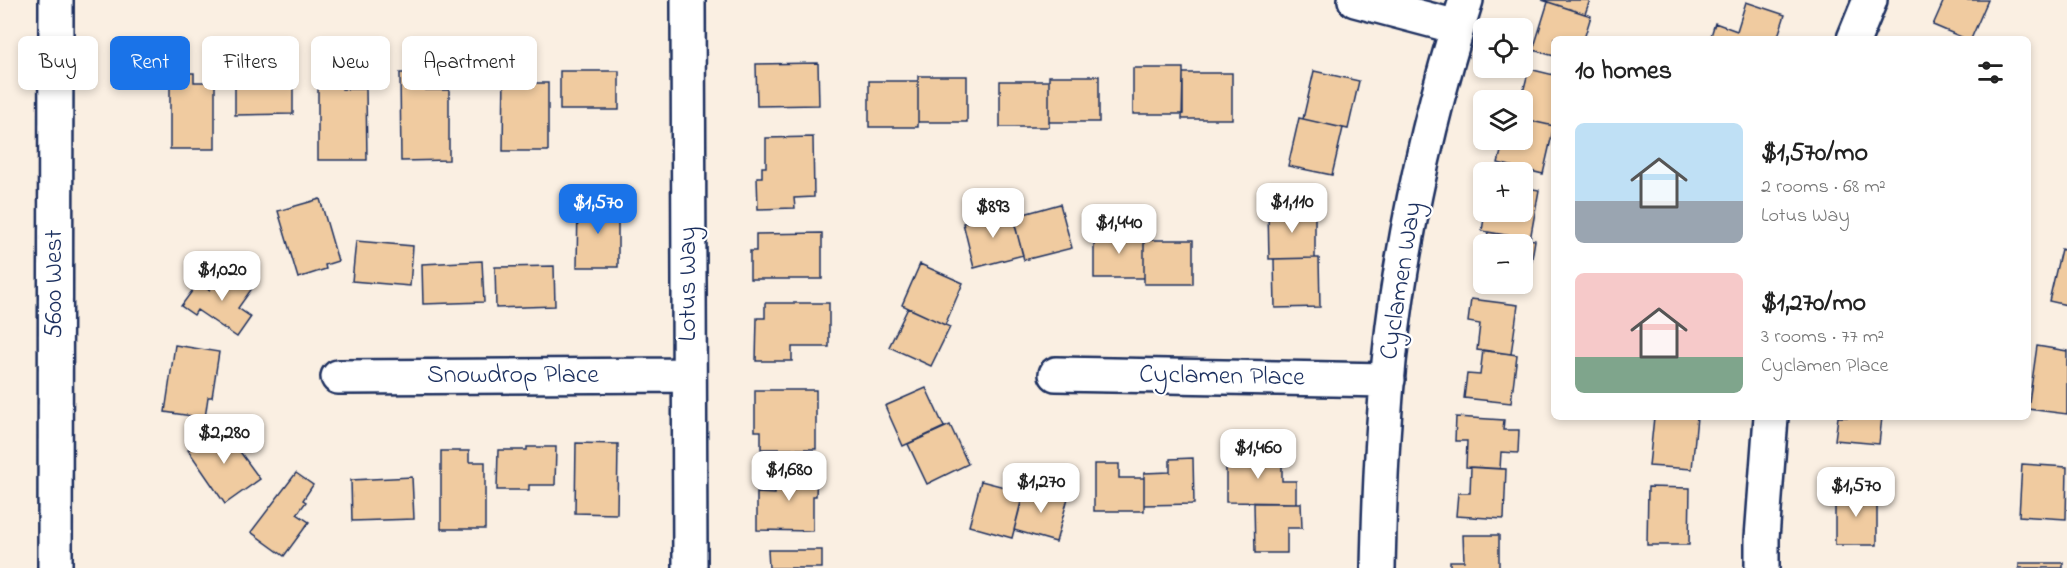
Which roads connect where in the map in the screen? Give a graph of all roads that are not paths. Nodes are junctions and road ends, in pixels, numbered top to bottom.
1 (56, 0) edge
2 (688, 0) edge
3 (1355, 0) edge
4 (1870, 0) edge
5 (1461, 14) edge
6 (1855, 36) edge
7 (1056, 374) dead end
8 (689, 375) junction
9 (338, 377) dead end
10 (1388, 380) junction
11 (1771, 420) edge
12 (55, 568) edge
13 (690, 568) edge
14 (1378, 568) edge
15 (1762, 568) edge

1 - 12 street, 5600 West
2 - 8 street, Lotus Way
3 - 5 street
4 - 6 street
5 - 10 street, Cyclamen Way
7 - 10 street, Cyclamen Place
8 - 9 street, Snowdrop Place
8 - 13 street, Lotus Way
10 - 14 street, Cyclamen Way
11 - 15 street

